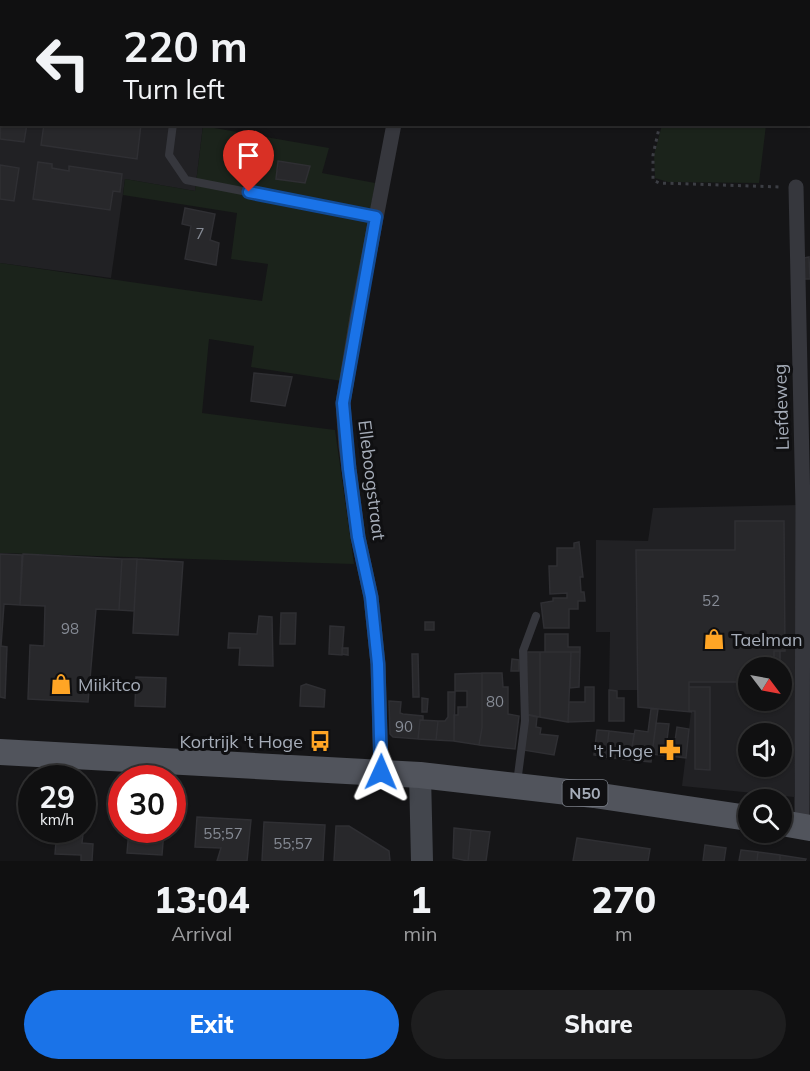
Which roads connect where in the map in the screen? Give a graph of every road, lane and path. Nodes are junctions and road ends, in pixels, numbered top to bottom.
1 (173, 126) edge
2 (394, 126) edge
3 (660, 126) edge
4 (796, 187) joint
5 (376, 217) junction
6 (536, 616) dead end
7 (0, 752) edge
8 (381, 772) junction
9 (420, 775) junction
10 (517, 784) junction
11 (738, 817) edge
12 (798, 826) edge
13 (422, 861) edge

1 - 5 lane
2 - 5 street, Elleboogstraat
3 - 4 path
4 - 12 street, Liefdeweg
5 - 8 street, Elleboogstraat
6 - 10 lane
7 - 8 main road, N50
8 - 9 main road, N50
9 - 10 main road, N50
9 - 13 street
10 - 11 main road, N50

